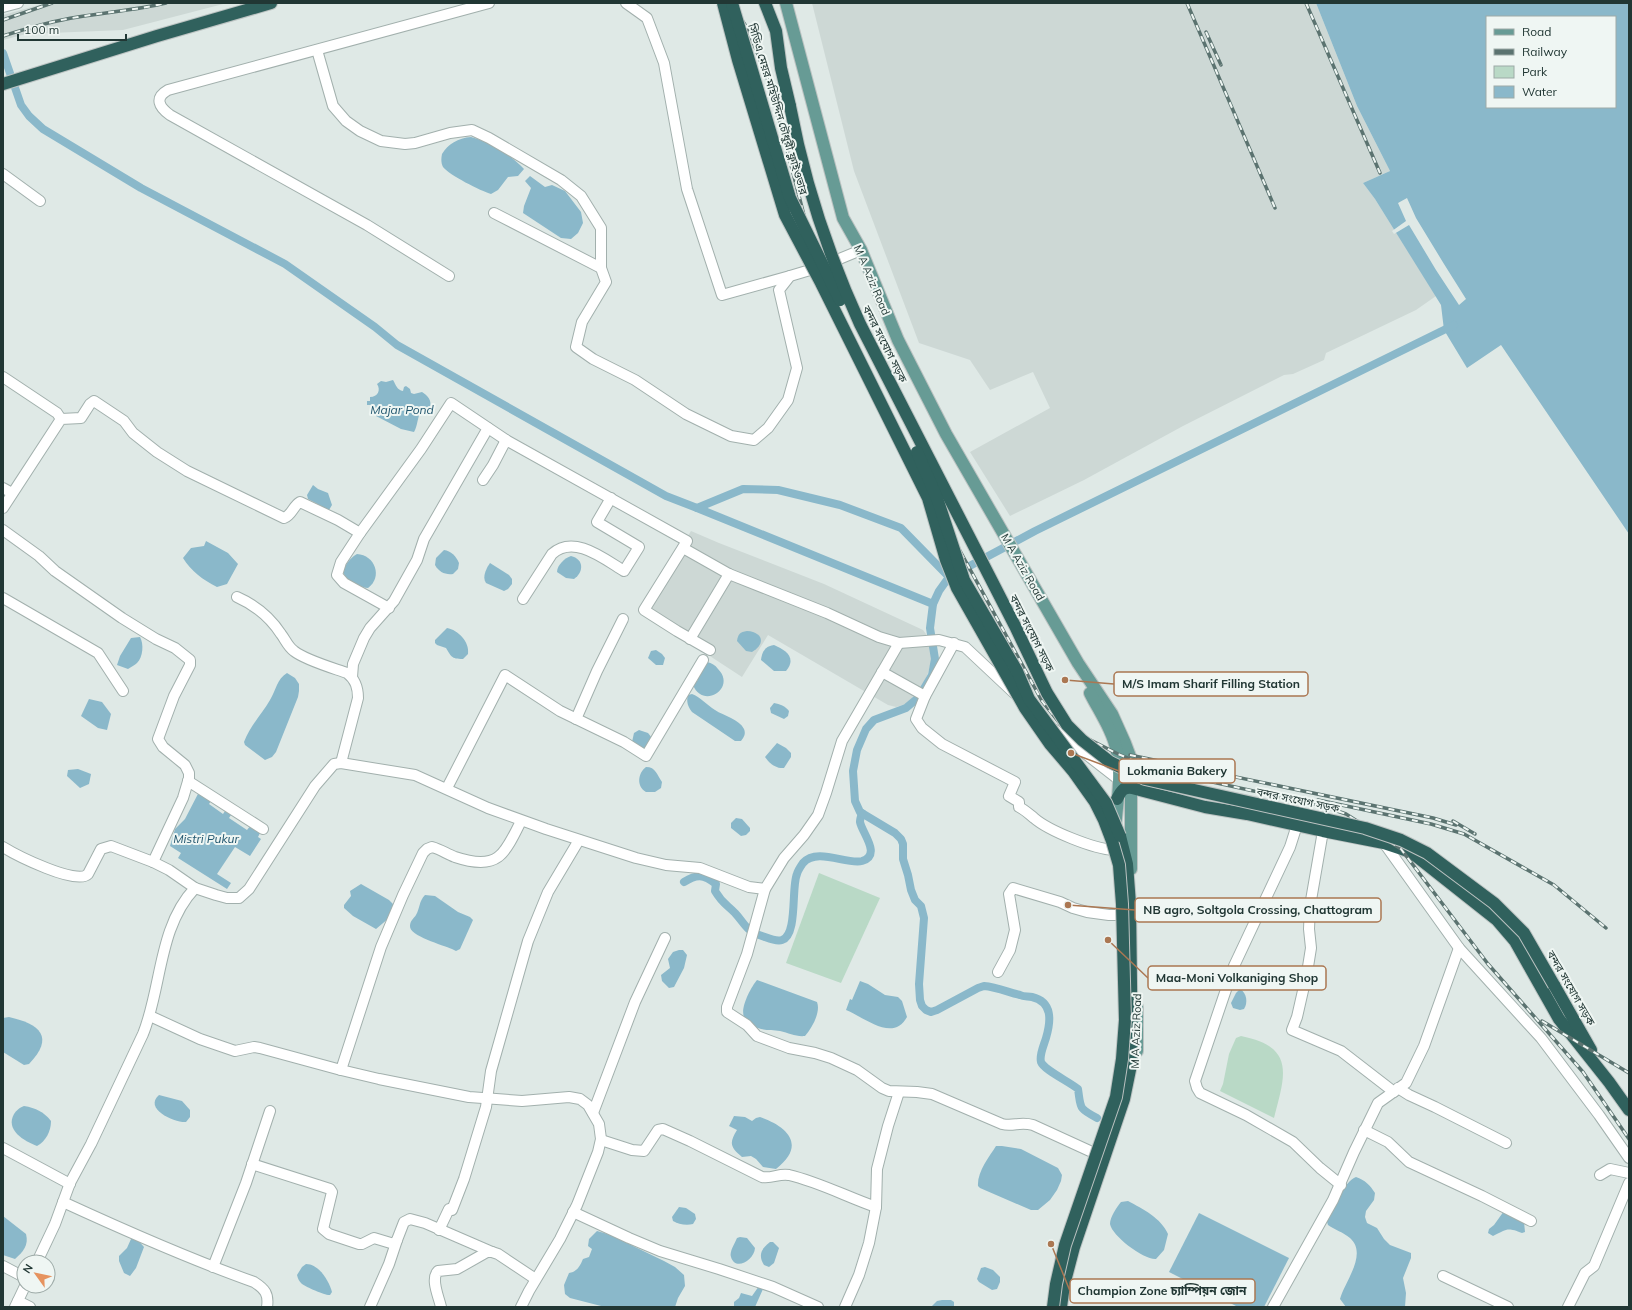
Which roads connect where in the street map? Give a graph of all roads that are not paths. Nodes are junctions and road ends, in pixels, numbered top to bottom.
1 (271, 3) edge
2 (489, 3) edge
3 (626, 3) edge
4 (723, 3) edge
5 (732, 3) edge
6 (765, 3) edge
7 (786, 3) edge
8 (16, 4) edge
9 (3, 8) edge
10 (317, 50) junction
11 (3, 84) edge
12 (3, 174) edge
13 (40, 201) dead end
14 (494, 213) dead end
15 (861, 250) junction
16 (602, 268) junction
17 (449, 276) dead end
18 (790, 276) junction
19 (3, 377) edge
20 (61, 419) junction
21 (488, 428) junction
22 (506, 440) junction
23 (483, 480) dead end
24 (3, 488) edge
25 (12, 493) junction
26 (611, 498) junction
27 (3, 508) edge
28 (3, 530) edge
29 (360, 533) junction
30 (683, 548) junction
31 (728, 574) junction
32 (3, 598) edge
33 (237, 598) dead end
34 (523, 599) dead end
35 (389, 608) junction
36 (623, 619) dead end
37 (690, 639) junction
38 (898, 643) junction
39 (954, 643) junction
40 (710, 650) dead end
41 (703, 660) dead end
42 (1078, 663) junction
43 (882, 672) junction
44 (352, 676) junction
45 (123, 691) dead end
46 (925, 696) junction
47 (576, 719) junction
48 (341, 763) junction
49 (1118, 779) junction
50 (188, 781) junction
51 (447, 788) junction
52 (1132, 788) junction
53 (1117, 799) junction
54 (521, 821) junction
55 (1296, 825) junction
56 (263, 829) dead end
57 (1323, 831) junction
58 (579, 840) junction
59 (1384, 843) junction
60 (3, 847) edge
61 (1114, 850) junction
62 (153, 862) junction
63 (195, 888) junction
64 (765, 889) junction
65 (1118, 914) junction
66 (665, 938) dead end
67 (1459, 948) junction
68 (998, 972) dead end
69 (150, 1016) junction
70 (341, 1070) junction
71 (1610, 1082) junction
72 (1396, 1090) junction
73 (899, 1092) junction
74 (487, 1099) junction
75 (1629, 1110) edge
76 (270, 1112) dead end
77 (593, 1112) junction
78 (1364, 1130) junction
79 (600, 1140) junction
80 (1506, 1143) dead end
81 (3, 1148) edge
82 (1092, 1152) junction
83 (1629, 1158) edge
84 (252, 1164) junction
85 (1629, 1173) edge
86 (1600, 1175) dead end
87 (1629, 1183) edge
88 (70, 1184) junction
89 (1341, 1185) junction
90 (63, 1202) junction
91 (876, 1207) junction
92 (573, 1212) junction
93 (1531, 1221) dead end
94 (439, 1230) junction
95 (397, 1240) junction
96 (492, 1252) junction
97 (41, 1254) edge
98 (3, 1266) edge
99 (214, 1267) junction
100 (16, 1273) edge
101 (1443, 1276) dead end
102 (534, 1278) dead end
103 (21, 1294) edge
104 (17, 1304) edge
105 (30, 1307) edge
106 (267, 1307) edge
107 (370, 1307) edge
108 (441, 1307) edge
109 (521, 1307) edge
110 (818, 1307) edge
111 (845, 1307) edge
112 (1049, 1307) edge
113 (1053, 1307) edge
114 (1061, 1307) edge
115 (1066, 1307) edge
116 (1274, 1307) edge
117 (1508, 1307) edge
118 (1568, 1307) edge

1 - 11 highway
2 - 10 street
3 - 18 street
4 - 113 highway, bridge
5 - 114 highway, সিডিএ মেয়র মহিউদ্দিন চৌধুরী ফ্লাইওভার, bridge
6 - 71 highway, বন্দর সংযোগ সড়ক, bridge
7 - 15 main road, M A Aziz Road
8 - 9 street
10 - 16 street
10 - 17 street
12 - 13 street
14 - 16 street
15 - 18 street
15 - 42 main road, M A Aziz Road
16 - 18 street
19 - 20 street
20 - 25 street
20 - 29 street
21 - 22 street
21 - 29 street
21 - 35 street
22 - 23 street
22 - 26 street
24 - 25 street
25 - 27 street
26 - 30 street
26 - 34 street
28 - 50 street
29 - 35 street
30 - 31 street
30 - 37 street
31 - 37 street
31 - 38 street
32 - 45 street
33 - 44 street
35 - 44 street
36 - 47 street
37 - 40 street
38 - 39 street
38 - 43 street
39 - 46 street
39 - 49 street
41 - 47 street
42 - 49 main road, M A Aziz Road
42 - 52 main road, M A Aziz Road
43 - 46 street
43 - 64 street
44 - 48 street
46 - 61 street
47 - 51 street
48 - 51 street
48 - 63 street
49 - 53 main road, M A Aziz Road
50 - 56 street
50 - 62 street
51 - 54 street
52 - 53 highway
52 - 55 highway
52 - 115 main road, M A Aziz Road
53 - 61 main road, M A Aziz Road
54 - 58 street
54 - 70 street
55 - 57 highway
55 - 89 street
57 - 59 highway
57 - 72 street
58 - 64 street
58 - 74 street
59 - 67 street
59 - 71 highway
60 - 62 street
61 - 65 main road, M A Aziz Road
62 - 63 street
63 - 69 street
64 - 73 street
65 - 68 street
65 - 82 main road, M A Aziz Road
66 - 77 street
67 - 72 street
67 - 83 street
69 - 70 street
69 - 88 street
70 - 74 street
71 - 75 highway
72 - 78 street
72 - 80 street
73 - 82 street
73 - 91 street
74 - 77 street
74 - 94 street
76 - 84 street
77 - 79 street
78 - 89 street
78 - 93 street
79 - 91 street
79 - 92 street
81 - 88 street
82 - 112 main road, M A Aziz Road
84 - 95 street
84 - 99 street
85 - 86 street
87 - 118 street
88 - 90 street
89 - 116 street
90 - 97 street
90 - 99 street
91 - 111 street
92 - 109 street
92 - 110 street
94 - 95 street
94 - 96 street
95 - 107 street
96 - 102 street
96 - 108 street
98 - 100 street
99 - 106 street
101 - 117 street
103 - 104 street
104 - 105 street

